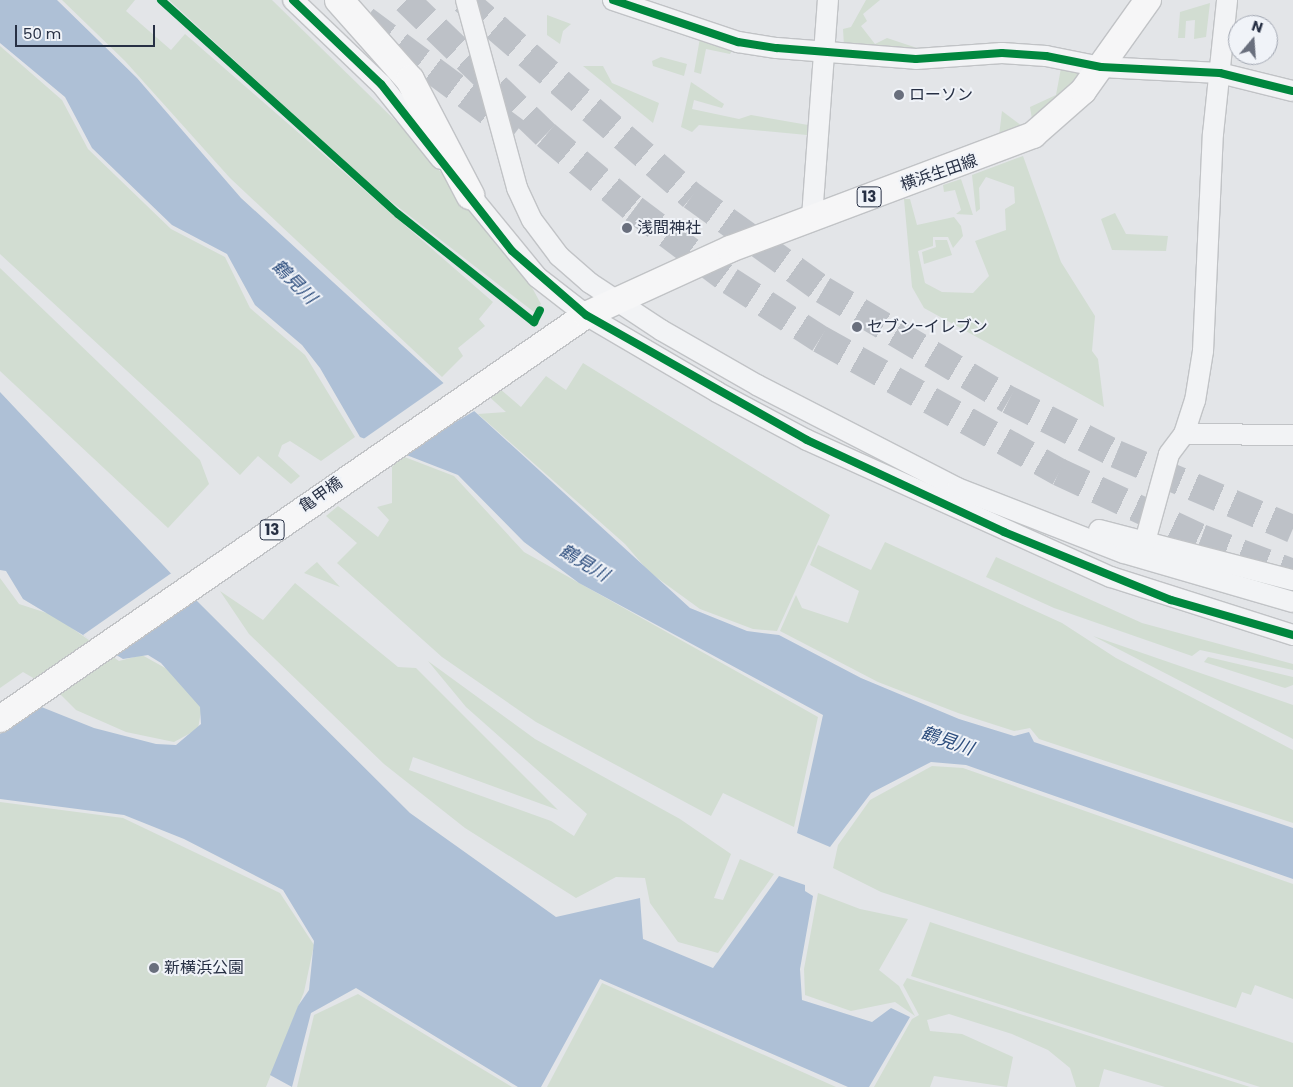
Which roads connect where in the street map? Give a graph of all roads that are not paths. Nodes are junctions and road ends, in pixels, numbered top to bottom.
1 (293, 0) edge
2 (339, 0) edge
3 (466, 0) edge
4 (613, 0) edge
5 (828, 0) edge
6 (1148, 0) edge
7 (1227, 0) edge
8 (826, 50) junction
9 (1101, 68) junction
10 (1220, 72) junction
11 (1293, 91) edge
12 (470, 195) junction
13 (812, 217) junction
14 (614, 300) junction
15 (586, 315) junction
16 (546, 343) joint
17 (1184, 434) junction
18 (1293, 435) edge
19 (927, 471) junction
20 (894, 478) junction
21 (1144, 545) junction
22 (1293, 580) edge
23 (1284, 607) edge
24 (1293, 635) edge
25 (0, 719) edge

1 - 12 street
2 - 12 highway
3 - 14 street
4 - 8 street
5 - 8 street
6 - 9 main road, 横浜生田線 / 13
7 - 10 street
8 - 9 street
8 - 13 street
9 - 10 street
9 - 13 main road, 横浜生田線 / 13
10 - 11 street
10 - 17 street
12 - 15 street
13 - 14 main road, 横浜生田線 / 13
14 - 15 main road, 横浜生田線 / 13
14 - 19 street
15 - 16 main road, 横浜生田線 / 13
15 - 20 street
16 - 25 main road, 亀甲橋 / 13
17 - 18 street
17 - 21 street
19 - 21 street
19 - 23 street
20 - 23 street
20 - 24 street
21 - 22 street

